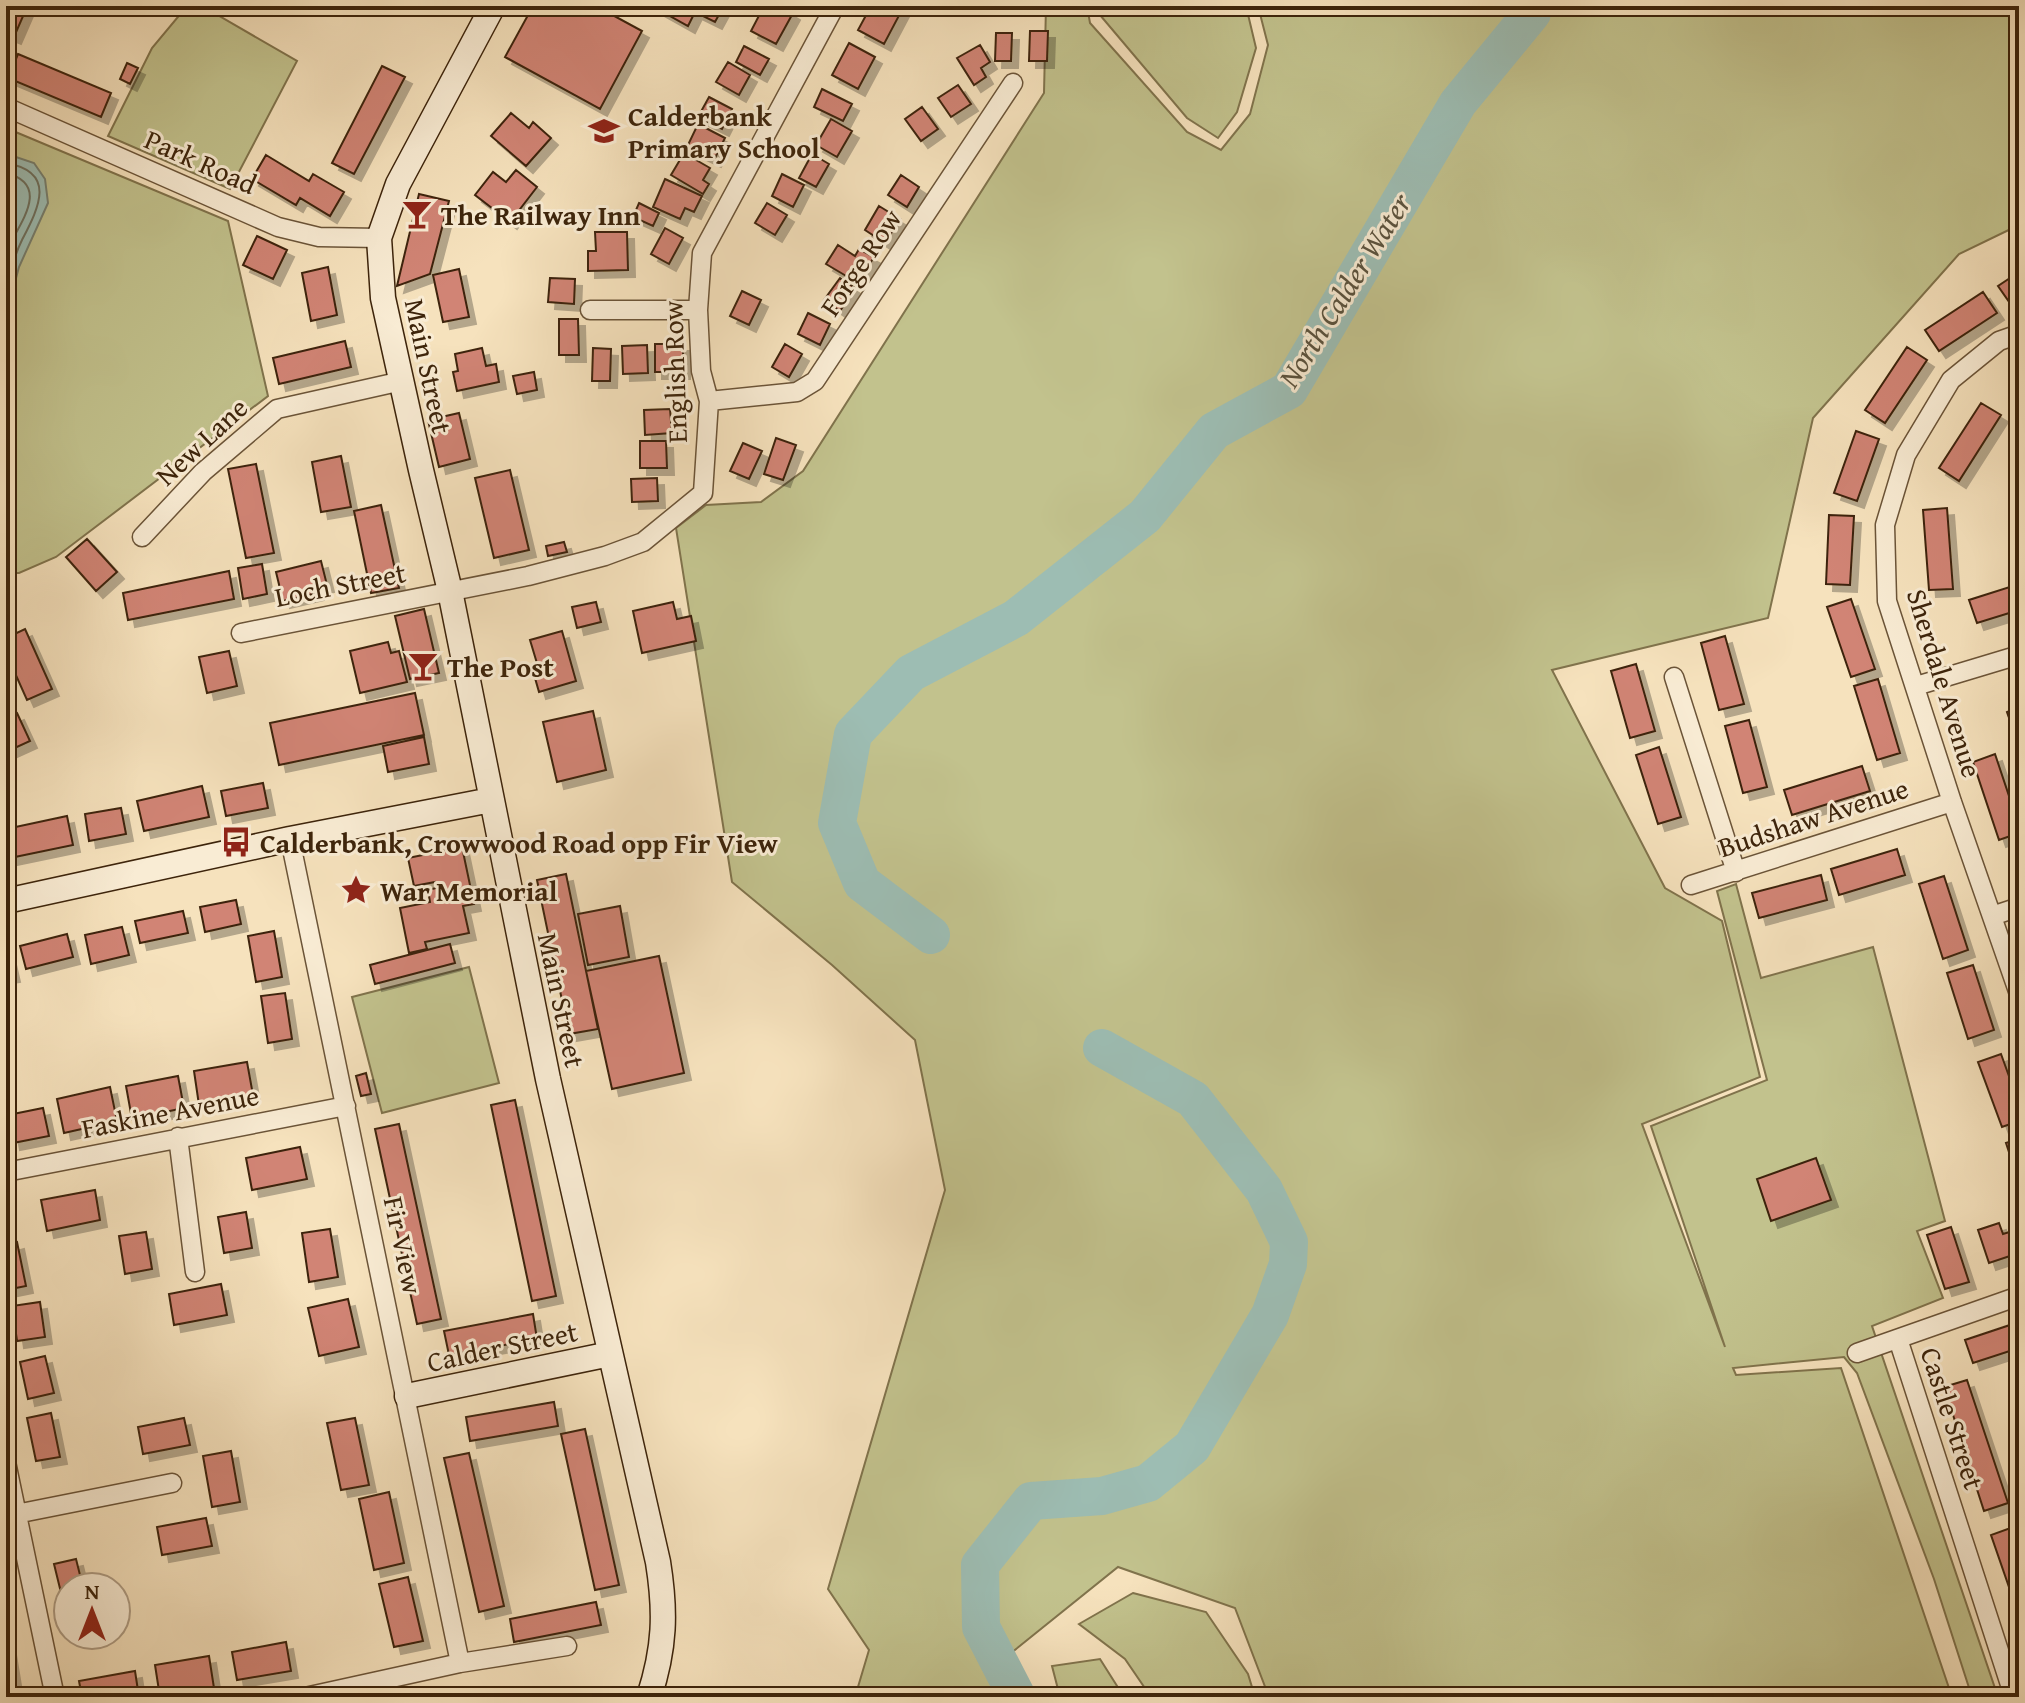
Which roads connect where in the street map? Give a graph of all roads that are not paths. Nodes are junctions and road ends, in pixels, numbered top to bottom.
1 (493, 6) edge
2 (835, 6) edge
3 (1013, 83) dead end
4 (6, 107) edge
5 (379, 238) junction
6 (590, 310) dead end
7 (698, 310) junction
8 (2019, 334) edge
9 (402, 381) junction
10 (709, 401) junction
11 (142, 537) dead end
12 (450, 591) junction
13 (241, 633) dead end
14 (2019, 655) edge
15 (1674, 677) dead end
16 (1916, 686) junction
17 (491, 800) junction
18 (1952, 802) junction
19 (290, 839) junction
20 (1736, 872) junction
21 (1691, 885) dead end
22 (6, 901) edge
23 (2019, 907) edge
24 (1992, 916) junction
25 (2019, 994) edge
26 (346, 1106) junction
27 (178, 1137) junction
28 (6, 1172) edge
29 (195, 1272) dead end
30 (2019, 1296) edge
31 (1898, 1339) junction
32 (1857, 1353) dead end
33 (610, 1354) junction
34 (407, 1396) junction
35 (6, 1462) edge
36 (172, 1483) dead end
37 (16, 1514) junction
38 (567, 1646) dead end
39 (460, 1663) junction
40 (55, 1697) edge
41 (305, 1697) edge
42 (649, 1697) edge
43 (2014, 1697) edge

1 - 5 main road, Main Street
2 - 7 street, English Row
3 - 10 street, Forge Row
4 - 5 street, Park Road
5 - 9 main road, Main Street
6 - 7 street
7 - 10 street, English Row
8 - 16 street, Sherdale Avenue
9 - 11 street, New Lane
9 - 12 main road, Main Street
10 - 12 street, English Row
12 - 13 street, Loch Street
12 - 17 main road, Main Street
14 - 16 street
15 - 20 street
16 - 18 street, Sherdale Avenue
17 - 19 main road
17 - 33 main road, Main Street
18 - 20 street, Budshaw Avenue
18 - 24 street, Sherdale Avenue
19 - 22 main road
19 - 26 street, Fir View
20 - 21 street, Budshaw Avenue
23 - 24 street
24 - 25 street, Sherdale Avenue
26 - 27 street, Faskine Avenue
26 - 34 street, Fir View
27 - 28 street, Faskine Avenue
27 - 29 street
30 - 31 street
31 - 32 street
31 - 43 street, Castle Street
33 - 34 main road, Calder Street
33 - 42 main road, Main Street
34 - 39 street, Fir View
35 - 37 street
36 - 37 street
37 - 40 street
38 - 39 street
39 - 41 street

